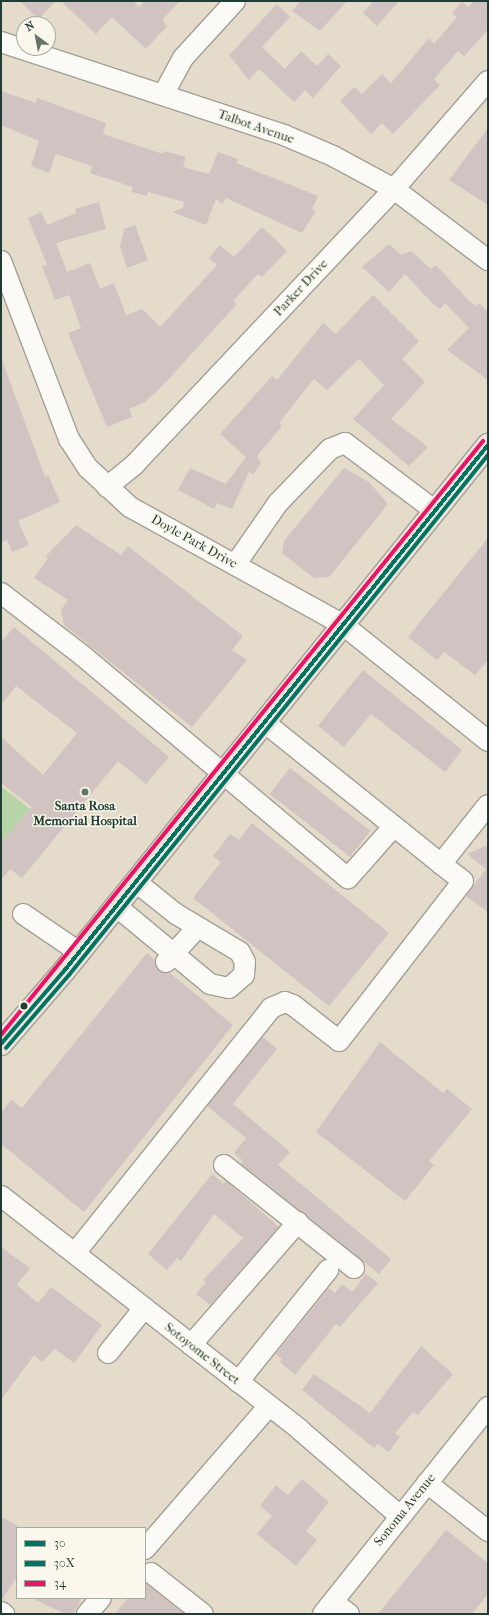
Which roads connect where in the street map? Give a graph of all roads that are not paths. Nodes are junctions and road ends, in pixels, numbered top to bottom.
1 (235, 1) edge
2 (1, 42) edge
3 (488, 81) edge
4 (163, 95) junction
5 (394, 189) junction
6 (488, 260) edge
7 (1, 261) edge
8 (488, 445) edge
9 (107, 486) junction
10 (434, 510) junction
11 (235, 565) junction
12 (1, 593) edge
13 (342, 624) junction
14 (264, 722) junction
15 (488, 741) edge
16 (223, 772) junction
17 (488, 805) edge
18 (394, 826) junction
19 (441, 864) junction
20 (136, 882) junction
21 (116, 906) junction
22 (23, 914) dead end
23 (198, 927) junction
24 (79, 952) junction
25 (170, 958) junction
26 (1, 1044) edge
27 (224, 1165) dead end
28 (1, 1196) edge
29 (298, 1222) junction
30 (75, 1253) junction
31 (354, 1268) dead end
32 (328, 1270) dead end
33 (144, 1308) junction
34 (191, 1345) junction
35 (108, 1353) dead end
36 (238, 1382) junction
37 (269, 1406) junction
38 (488, 1407) edge
39 (427, 1483) junction
40 (400, 1516) junction
41 (488, 1531) edge
42 (146, 1548) edge
43 (151, 1573) dead end
44 (100, 1599) edge
45 (328, 1608) edge
46 (1, 1612) edge
47 (4, 1614) edge
48 (87, 1614) edge
49 (203, 1614) edge
50 (349, 1614) edge

1 - 4 street
2 - 4 street, Talbot Avenue
3 - 5 street, Parker Drive
4 - 5 street, Talbot Avenue
5 - 6 street, Talbot Avenue
5 - 9 street, Parker Drive
7 - 9 street, Doyle Park Drive
8 - 10 main road
9 - 11 street, Doyle Park Drive
10 - 11 street
10 - 13 main road
11 - 13 street, Doyle Park Drive
12 - 16 street
13 - 14 main road
13 - 15 street, Doyle Park Drive
14 - 16 main road
14 - 18 street
16 - 18 street
16 - 20 main road
17 - 19 street
18 - 19 street
19 - 30 street
20 - 21 main road
20 - 23 street
21 - 24 main road
21 - 25 street
22 - 24 street
23 - 25 street
23 - 25 street
24 - 26 main road
27 - 29 street
28 - 30 street, Sotoyome Street
29 - 31 street
29 - 34 street
30 - 33 street, Sotoyome Street
32 - 36 street
33 - 34 street, Sotoyome Street
33 - 35 street
34 - 36 street, Sotoyome Street
36 - 37 street, Sotoyome Street
37 - 40 street, Sotoyome Street
37 - 42 street
38 - 39 street, Sonoma Avenue
39 - 40 street, Sonoma Avenue
39 - 41 street
40 - 45 street, Sonoma Avenue
43 - 49 street
44 - 48 street
45 - 50 street
46 - 47 street

